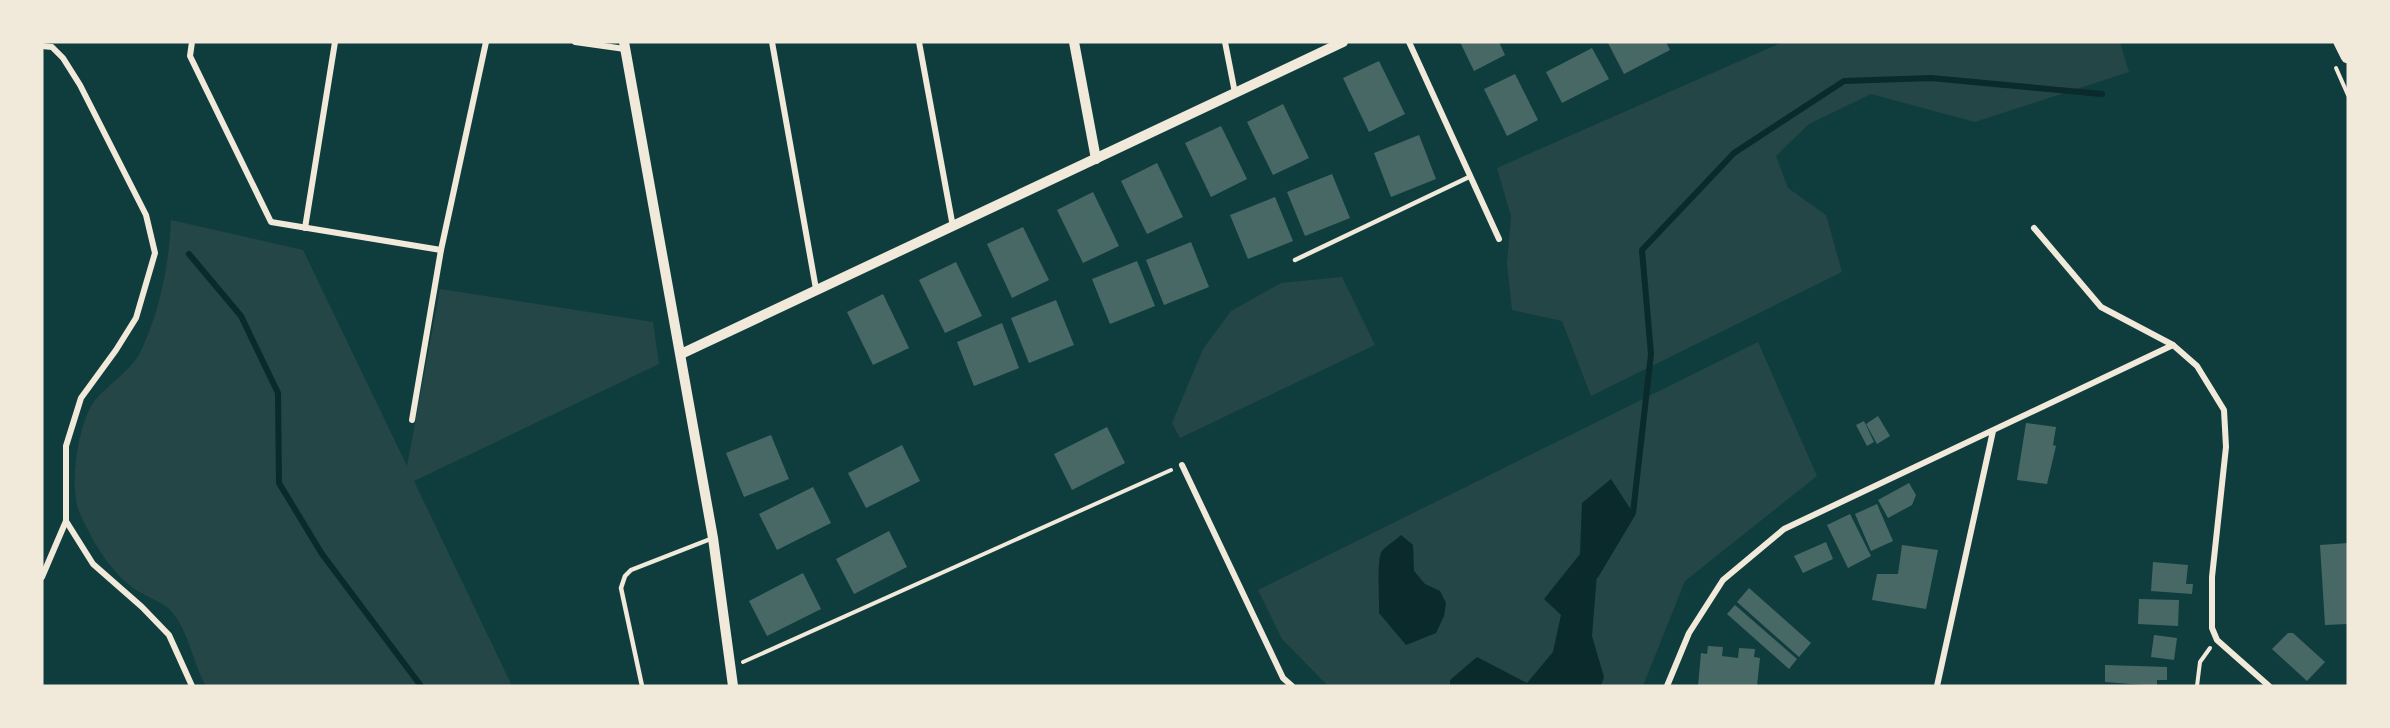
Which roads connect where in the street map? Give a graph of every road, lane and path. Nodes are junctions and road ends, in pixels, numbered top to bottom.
1 (192, 42) edge
2 (335, 42) edge
3 (486, 42) edge
4 (575, 42) edge
5 (772, 42) edge
6 (919, 42) edge
7 (1074, 42) edge
8 (1225, 42) edge
9 (1343, 42) edge
10 (1409, 42) edge
11 (2342, 42) edge
12 (625, 45) edge
13 (42, 46) edge
14 (2348, 56) edge
15 (1235, 93) junction
16 (1096, 159) junction
17 (1469, 177) junction
18 (953, 227) junction
19 (305, 228) junction
20 (2034, 228) dead end
21 (1499, 239) dead end
22 (441, 250) junction
23 (1295, 260) dead end
24 (816, 289) junction
25 (2173, 345) junction
26 (681, 354) junction
27 (412, 420) dead end
28 (1993, 431) junction
29 (1182, 465) joint
30 (66, 521) junction
31 (712, 538) junction
32 (42, 577) edge
33 (2217, 640) junction
34 (731, 667) junction
35 (192, 686) edge
36 (642, 686) edge
37 (733, 686) edge
38 (1292, 686) edge
39 (1666, 686) edge
40 (1937, 686) edge
41 (2198, 686) edge
42 (2269, 686) edge

1 - 19 street
2 - 19 street
3 - 22 street
4 - 12 street
5 - 24 street
6 - 18 street
7 - 16 street
8 - 15 street
9 - 15 street
10 - 17 street
11 - 14 main road
12 - 26 street
13 - 30 street
15 - 16 street
16 - 18 street
17 - 21 street
17 - 23 lane
18 - 24 street
19 - 22 street
20 - 25 street
22 - 27 street
24 - 26 street
25 - 28 street
25 - 33 street
26 - 31 street
28 - 39 street
28 - 40 street
29 - 34 path
29 - 38 street
30 - 32 street
30 - 35 street
31 - 34 street
31 - 36 lane
33 - 41 path
33 - 42 street
34 - 37 street

